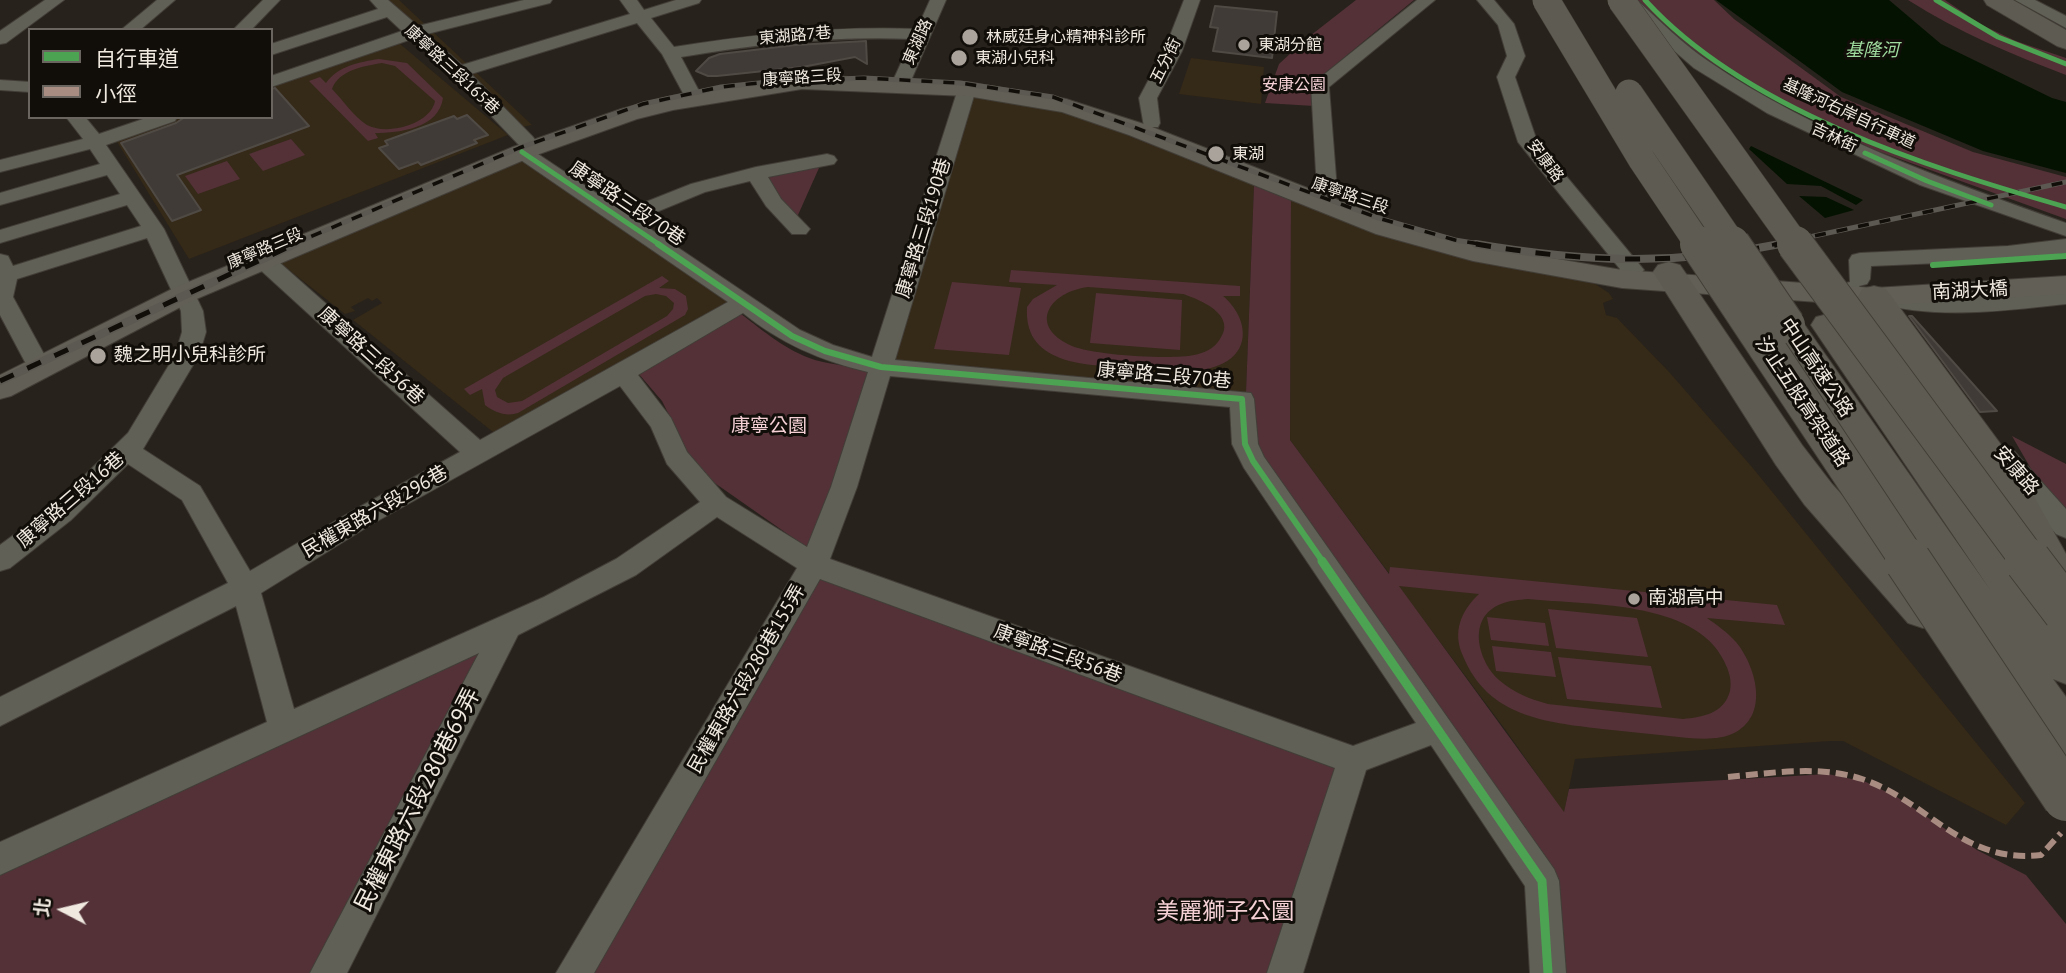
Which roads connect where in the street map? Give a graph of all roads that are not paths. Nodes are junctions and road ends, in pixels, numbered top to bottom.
1 (55, 0) edge
2 (167, 0) edge
3 (272, 0) edge
4 (544, 0) edge
5 (628, 0) edge
6 (692, 0) edge
7 (937, 0) edge
8 (951, 0) edge
9 (1192, 0) edge
10 (1427, 0) edge
11 (1485, 0) edge
12 (1546, 0) edge
13 (1569, 0) edge
14 (1601, 0) edge
15 (1621, 0) edge
16 (1628, 0) edge
17 (1996, 0) edge
18 (2002, 0) edge
19 (2023, 0) edge
20 (383, 6) edge
21 (641, 16) junction
22 (2066, 23) edge
23 (132, 28) edge
24 (243, 28) edge
25 (412, 33) junction
26 (921, 34) junction
27 (2066, 36) edge
28 (0, 39) edge
29 (2066, 41) edge
30 (273, 49) edge
31 (670, 53) junction
32 (459, 72) junction
33 (273, 81) edge
34 (909, 82) junction
35 (0, 85) edge
36 (28, 87) edge
37 (967, 89) junction
38 (690, 91) junction
39 (77, 119) edge
40 (162, 119) edge
41 (1151, 123) junction
42 (95, 142) junction
43 (524, 147) junction
44 (827, 160) dead end
45 (0, 166) edge
46 (111, 167) junction
47 (756, 173) junction
48 (1327, 190) junction
49 (133, 197) junction
50 (0, 199) edge
51 (621, 219) junction
52 (153, 229) junction
53 (799, 229) dead end
54 (2066, 230) edge
55 (0, 237) edge
56 (2066, 246) edge
57 (263, 260) junction
58 (2066, 267) edge
59 (1650, 277) junction
60 (2, 282) edge
61 (2066, 285) edge
62 (1858, 288) junction
63 (182, 290) junction
64 (2066, 297) edge
65 (744, 302) junction
66 (1906, 352) junction
67 (33, 356) junction
68 (881, 367) junction
69 (0, 373) edge
70 (622, 373) junction
71 (0, 388) edge
72 (127, 451) junction
73 (478, 453) junction
74 (717, 504) junction
75 (2066, 527) edge
76 (0, 561) edge
77 (814, 565) junction
78 (246, 589) junction
79 (2066, 592) edge
80 (2066, 611) edge
81 (508, 626) junction
82 (2066, 665) edge
83 (0, 712) edge
84 (284, 729) junction
85 (1437, 729) junction
86 (2066, 735) edge
87 (1353, 760) junction
88 (2066, 778) edge
89 (2066, 798) edge
90 (0, 859) edge
91 (328, 973) edge
92 (574, 973) edge
93 (1285, 973) edge
94 (1548, 973) edge

1 - 28 street
2 - 23 street
3 - 24 street
4 - 25 street
5 - 21 street
6 - 21 street
7 - 26 street, 東湖路
8 - 34 street, 東湖路
9 - 41 street, 五分街
10 - 48 street
11 - 59 street, 安康路
12 - 89 highway, 汐止五股高架道路, bridge
13 - 86 highway, 中山高速公路, bridge
14 - 82 highway, 中山高速公路
15 - 80 highway, bridge
16 - 54 street, 吉林街
17 - 29 highway
18 - 27 highway
19 - 22 street
20 - 25 street, 康寧路三段165巷
20 - 30 street
21 - 31 street
21 - 32 street
25 - 32 street, 康寧路三段165巷
25 - 33 street
26 - 31 street, 東湖路7巷
26 - 34 street, 東湖路
31 - 38 street
32 - 43 street, 康寧路三段165巷
34 - 37 main road, 康寧路三段
34 - 38 main road, 康寧路三段
34 - 41 main road, 康寧路三段
34 - 43 main road, 康寧路三段
35 - 36 street
37 - 59 main road, 康寧路三段
37 - 68 street, 康寧路三段190巷
38 - 43 main road, 康寧路三段
39 - 42 street, 康寧路三段16巷
40 - 42 street
41 - 48 main road, 康寧路三段
42 - 45 street
42 - 46 street, 康寧路三段16巷
43 - 51 street, 康寧路三段70巷
43 - 57 main road, 康寧路三段
43 - 63 main road, 康寧路三段
44 - 47 street
46 - 49 street, 康寧路三段16巷
46 - 50 street
47 - 51 street
47 - 53 street
48 - 59 main road, 康寧路三段
49 - 52 street, 康寧路三段16巷
49 - 55 street
51 - 65 street, 康寧路三段70巷
52 - 60 street
52 - 63 street, 康寧路三段16巷
56 - 62 street
57 - 63 main road, 康寧路三段
57 - 73 street, 康寧路三段56巷
58 - 62 main road, 南湖大橋
59 - 62 main road
59 - 88 highway
60 - 67 street
61 - 62 main road, 南湖大橋
62 - 64 street
62 - 66 highway
63 - 67 main road, 康寧路三段
63 - 71 main road, 康寧路三段
63 - 72 street, 康寧路三段16巷
65 - 68 street, 康寧路三段70巷
65 - 70 street, 民權東路六段296巷
66 - 75 street, 安康路
66 - 79 highway
67 - 69 main road, 康寧路三段
68 - 77 street, 民權東路六段280巷155弄
68 - 85 street, 康寧路三段70巷
70 - 73 street, 民權東路六段296巷
70 - 74 street, 康寧路三段56巷
72 - 76 street, 康寧路三段16巷
72 - 78 street
73 - 78 street, 民權東路六段296巷
74 - 77 street, 康寧路三段56巷
74 - 81 street
77 - 87 street, 康寧路三段56巷
77 - 92 street, 民權東路六段280巷155弄
78 - 83 street, 民權東路六段296巷
78 - 84 street
81 - 84 street
81 - 91 street, 民權東路六段280巷69弄
84 - 90 street
85 - 87 street
85 - 94 street, 康寧路三段70巷
87 - 93 street

